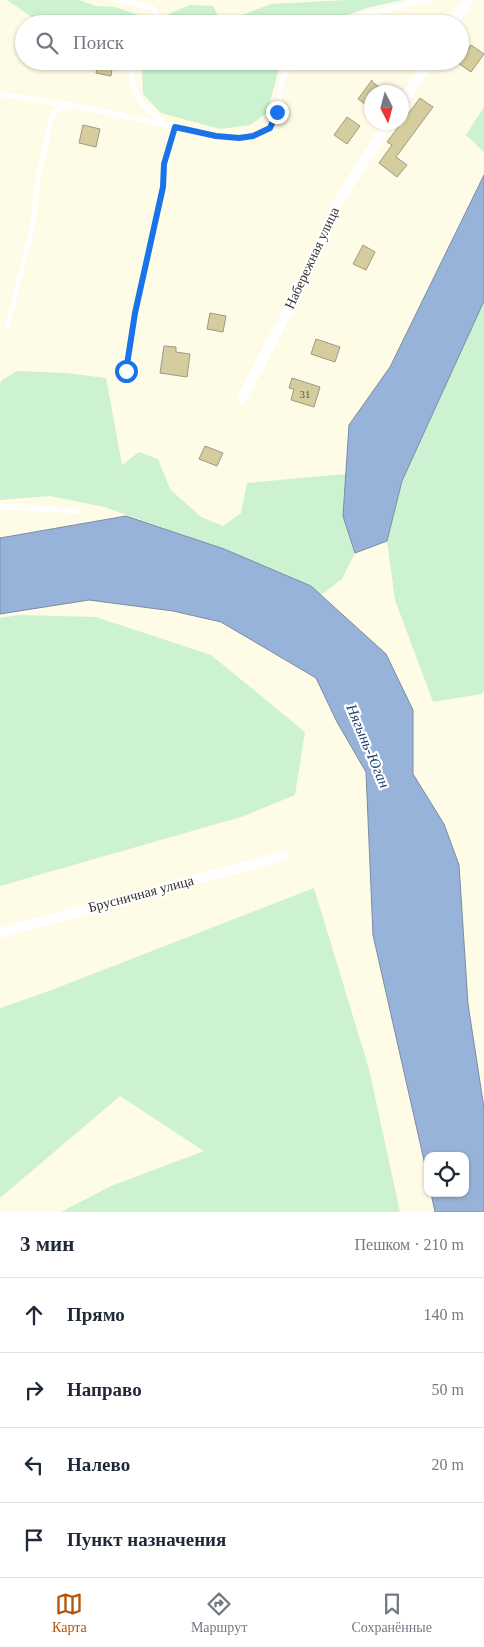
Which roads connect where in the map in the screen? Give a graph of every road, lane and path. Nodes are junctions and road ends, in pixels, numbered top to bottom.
1 (118, 0) edge
2 (432, 0) edge
3 (468, 0) edge
4 (156, 15) edge
5 (364, 15) edge
6 (459, 15) edge
7 (131, 70) edge
8 (288, 70) edge
9 (422, 70) edge
10 (409, 92) edge
11 (0, 94) edge
12 (72, 105) junction
13 (175, 127) junction
14 (384, 130) edge
15 (8, 324) dead end
16 (126, 371) dead end
17 (242, 398) dead end
18 (0, 506) edge
19 (79, 511) dead end
20 (283, 856) dead end
21 (0, 933) edge

1 - 4 lane
2 - 5 lane
3 - 6 street
7 - 13 lane
8 - 13 lane
9 - 10 street
11 - 12 lane
12 - 13 lane
12 - 15 lane
13 - 16 lane
14 - 17 street, Набережная улица
18 - 19 lane
20 - 21 street, Брусничная улица

